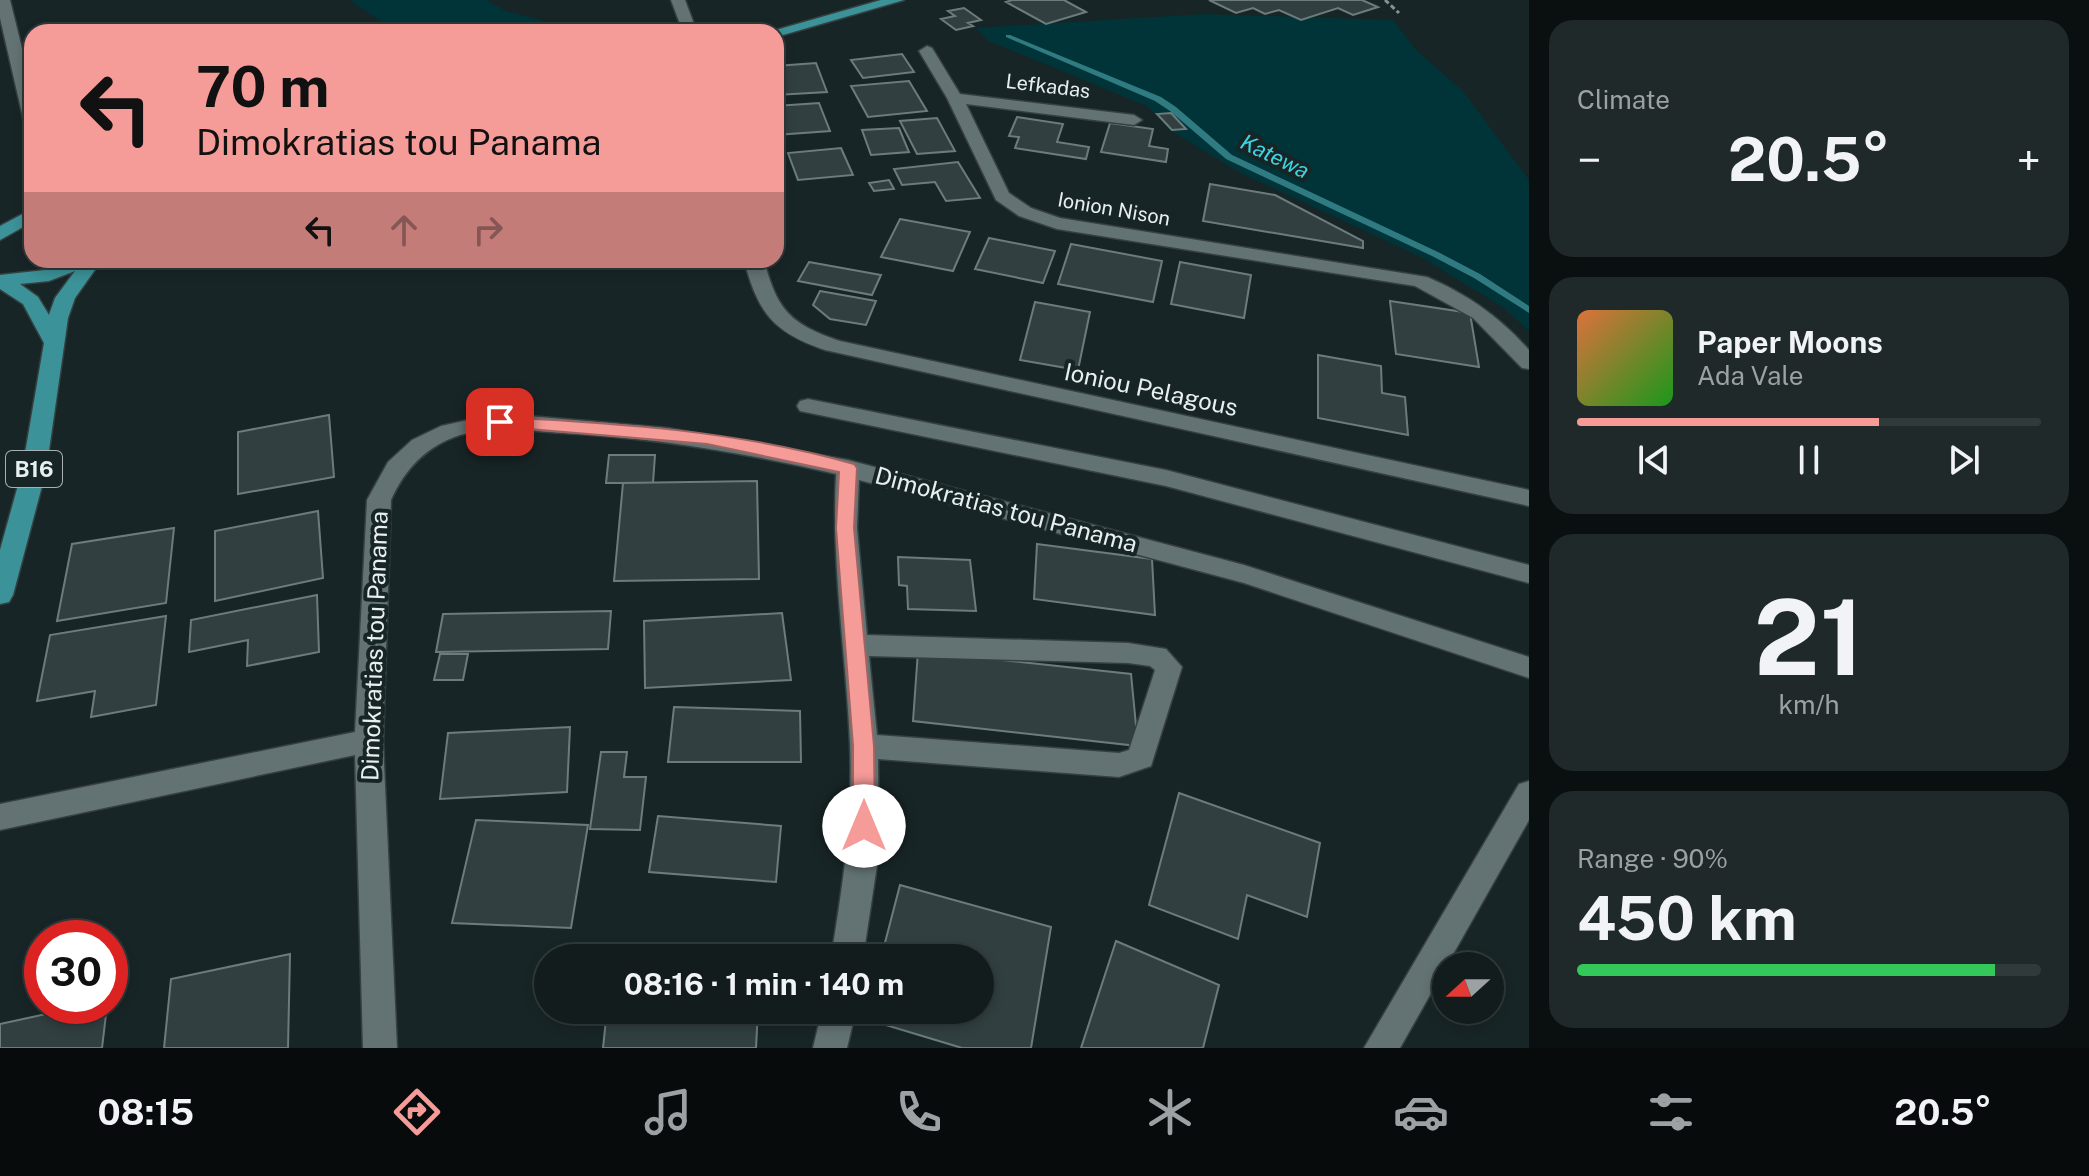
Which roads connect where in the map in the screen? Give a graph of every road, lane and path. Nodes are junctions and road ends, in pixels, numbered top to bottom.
1 (3, 0) edge
2 (678, 0) edge
3 (897, 0) edge
4 (1385, 0) edge
5 (1399, 13) dead end
6 (687, 24) edge
7 (784, 31) edge
8 (927, 51) dead end
9 (24, 88) edge
10 (955, 98) junction
11 (1134, 120) dead end
12 (24, 219) edge
13 (0, 233) edge
14 (65, 268) edge
15 (86, 268) edge
16 (756, 268) edge
17 (2, 282) edge
18 (52, 340) junction
19 (1529, 363) edge
20 (808, 406) dead end
21 (848, 468) junction
22 (1529, 498) edge
23 (1529, 574) edge
24 (0, 595) edge
25 (855, 645) junction
26 (1529, 668) edge
27 (369, 741) junction
28 (864, 746) junction
29 (1529, 793) edge
30 (0, 817) edge
31 (849, 944) edge
32 (836, 1024) edge
33 (380, 1048) edge
34 (830, 1048) edge
35 (1381, 1048) edge

1 - 9 street
2 - 6 street
3 - 7 main road
4 - 5 path
8 - 10 street, Ionion Nison
10 - 11 street, Lefkadas
10 - 19 street, Ionion Nison
12 - 13 main road
14 - 17 main road
15 - 18 main road, B16
16 - 22 street, Ioniou Pelagous
17 - 18 main road
18 - 24 main road, B16
20 - 23 street
21 - 25 street
21 - 26 street, Dimokratias tou Panama
21 - 27 street, Dimokratias tou Panama
25 - 28 street
25 - 28 street
27 - 30 street
27 - 33 street, Dimokratias tou Panama
28 - 31 street
29 - 35 street
32 - 34 street

